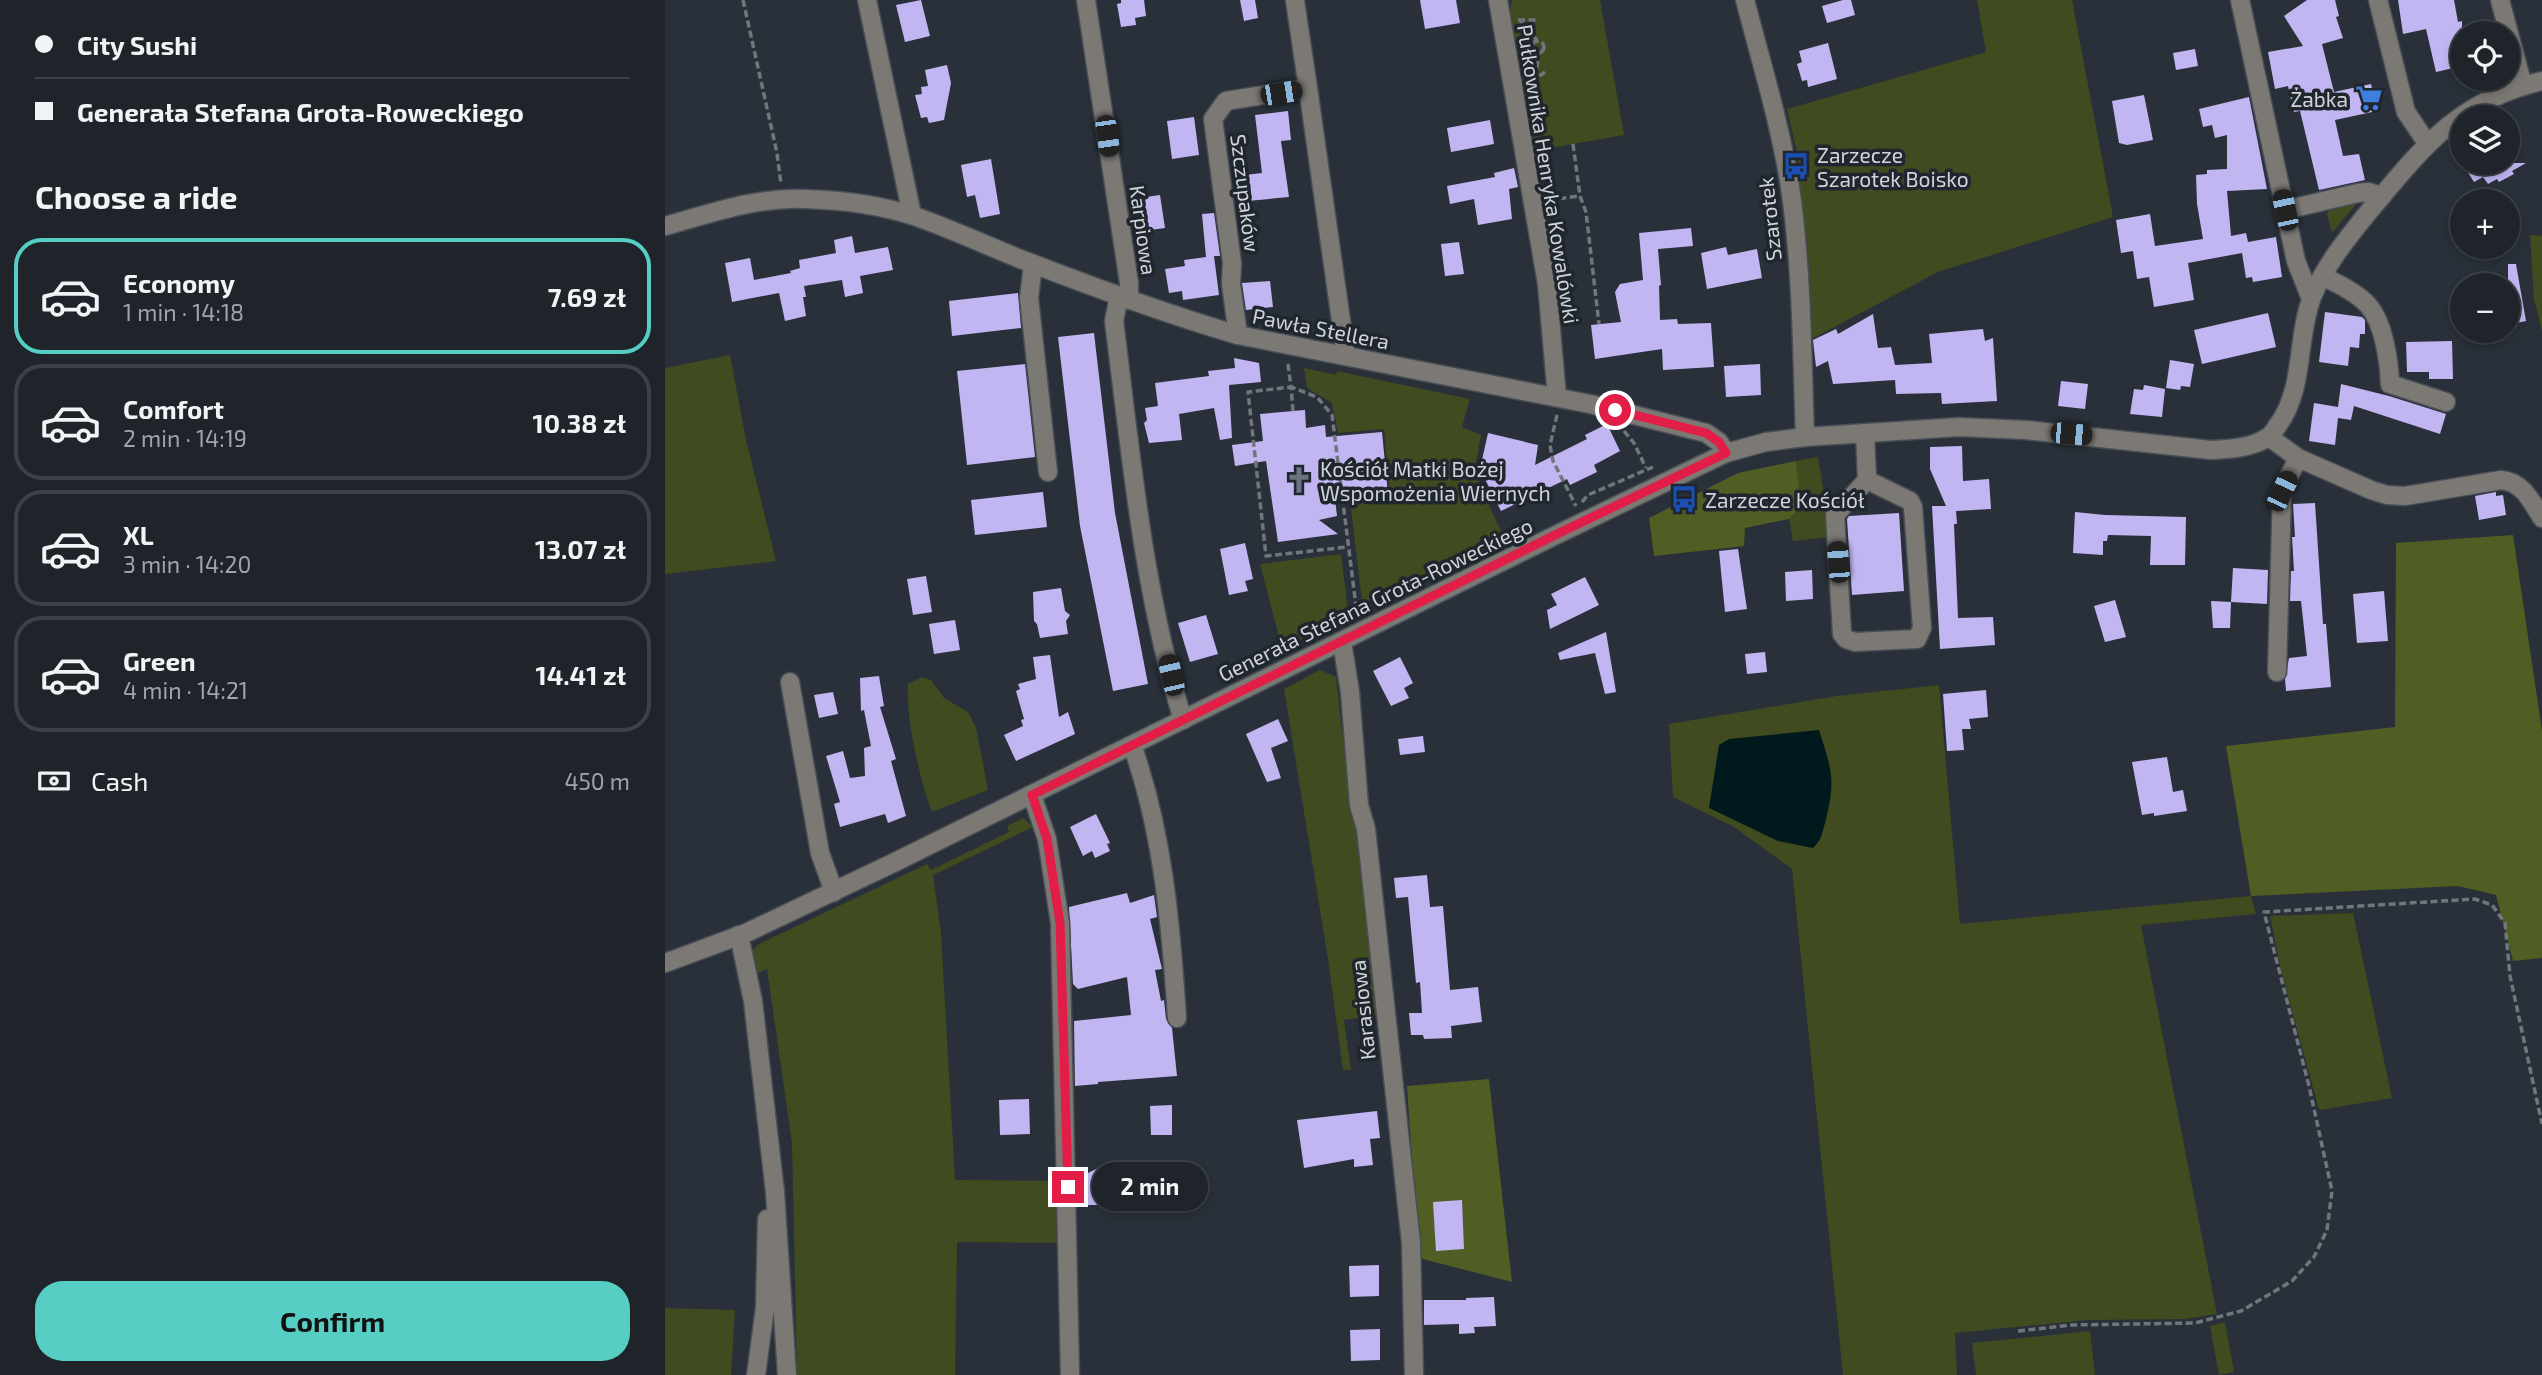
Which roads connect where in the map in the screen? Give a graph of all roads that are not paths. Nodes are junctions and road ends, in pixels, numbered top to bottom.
1 (867, 0) edge
2 (1086, 0) edge
3 (1498, 0) edge
4 (1745, 0) edge
5 (2240, 0) edge
6 (2378, 0) edge
7 (2500, 0) edge
8 (1295, 1) edge
9 (2542, 81) edge
10 (2523, 86) junction
11 (1308, 88) junction
12 (2427, 143) junction
13 (2382, 196) junction
14 (2285, 210) junction
15 (912, 215) junction
16 (665, 226) edge
17 (1033, 264) junction
18 (2322, 276) junction
19 (1124, 298) junction
20 (2311, 299) junction
21 (1238, 335) junction
22 (1346, 356) junction
23 (2446, 402) dead end
24 (1558, 403) junction
25 (1865, 433) junction
26 (1805, 437) junction
27 (2269, 437) junction
28 (1726, 453) junction
29 (2298, 458) junction
30 (1048, 472) dead end
31 (1867, 481) junction
32 (2542, 518) edge
33 (1342, 642) junction
34 (2277, 672) dead end
35 (790, 682) dead end
36 (1183, 720) junction
37 (1132, 745) junction
38 (1032, 795) junction
39 (834, 892) junction
40 (739, 935) junction
41 (665, 963) edge
42 (1177, 1018) dead end
43 (768, 1142) junction
44 (756, 1375) edge
45 (787, 1375) edge
46 (1070, 1375) edge
47 (1414, 1375) edge

1 - 15 street
2 - 19 street, Karpiowa
3 - 24 street, Pułkownika Henryka Kowalówki
4 - 26 street, Szarotek
5 - 14 street
6 - 12 street
7 - 10 street
8 - 11 street
9 - 10 street
10 - 12 street
11 - 21 street, Szczupaków
11 - 22 street
12 - 13 street
13 - 14 street
13 - 18 street
14 - 20 street
15 - 16 street, Pawła Stellera
15 - 17 street, Pawła Stellera
17 - 19 street, Pawła Stellera
17 - 30 street
18 - 20 street
18 - 23 street
19 - 21 street, Pawła Stellera
19 - 36 street, Karpiowa
20 - 27 street
21 - 22 street, Pawła Stellera
22 - 24 street, Pawła Stellera
24 - 28 street, Pawła Stellera
25 - 26 street, Generała Stefana Grota-Roweckiego
25 - 27 street, Generała Stefana Grota-Roweckiego
25 - 31 street
26 - 28 street, Generała Stefana Grota-Roweckiego
27 - 29 street
28 - 33 street, Generała Stefana Grota-Roweckiego
29 - 32 street
29 - 34 street
31 - 31 street
33 - 36 street, Generała Stefana Grota-Roweckiego
33 - 47 street, Karasiowa
35 - 39 street
36 - 37 street, Generała Stefana Grota-Roweckiego
37 - 38 street, Generała Stefana Grota-Roweckiego
37 - 42 street
38 - 39 street, Generała Stefana Grota-Roweckiego
38 - 46 street
39 - 40 street, Generała Stefana Grota-Roweckiego
40 - 41 street, Generała Stefana Grota-Roweckiego
40 - 43 street
43 - 44 street
43 - 45 street

